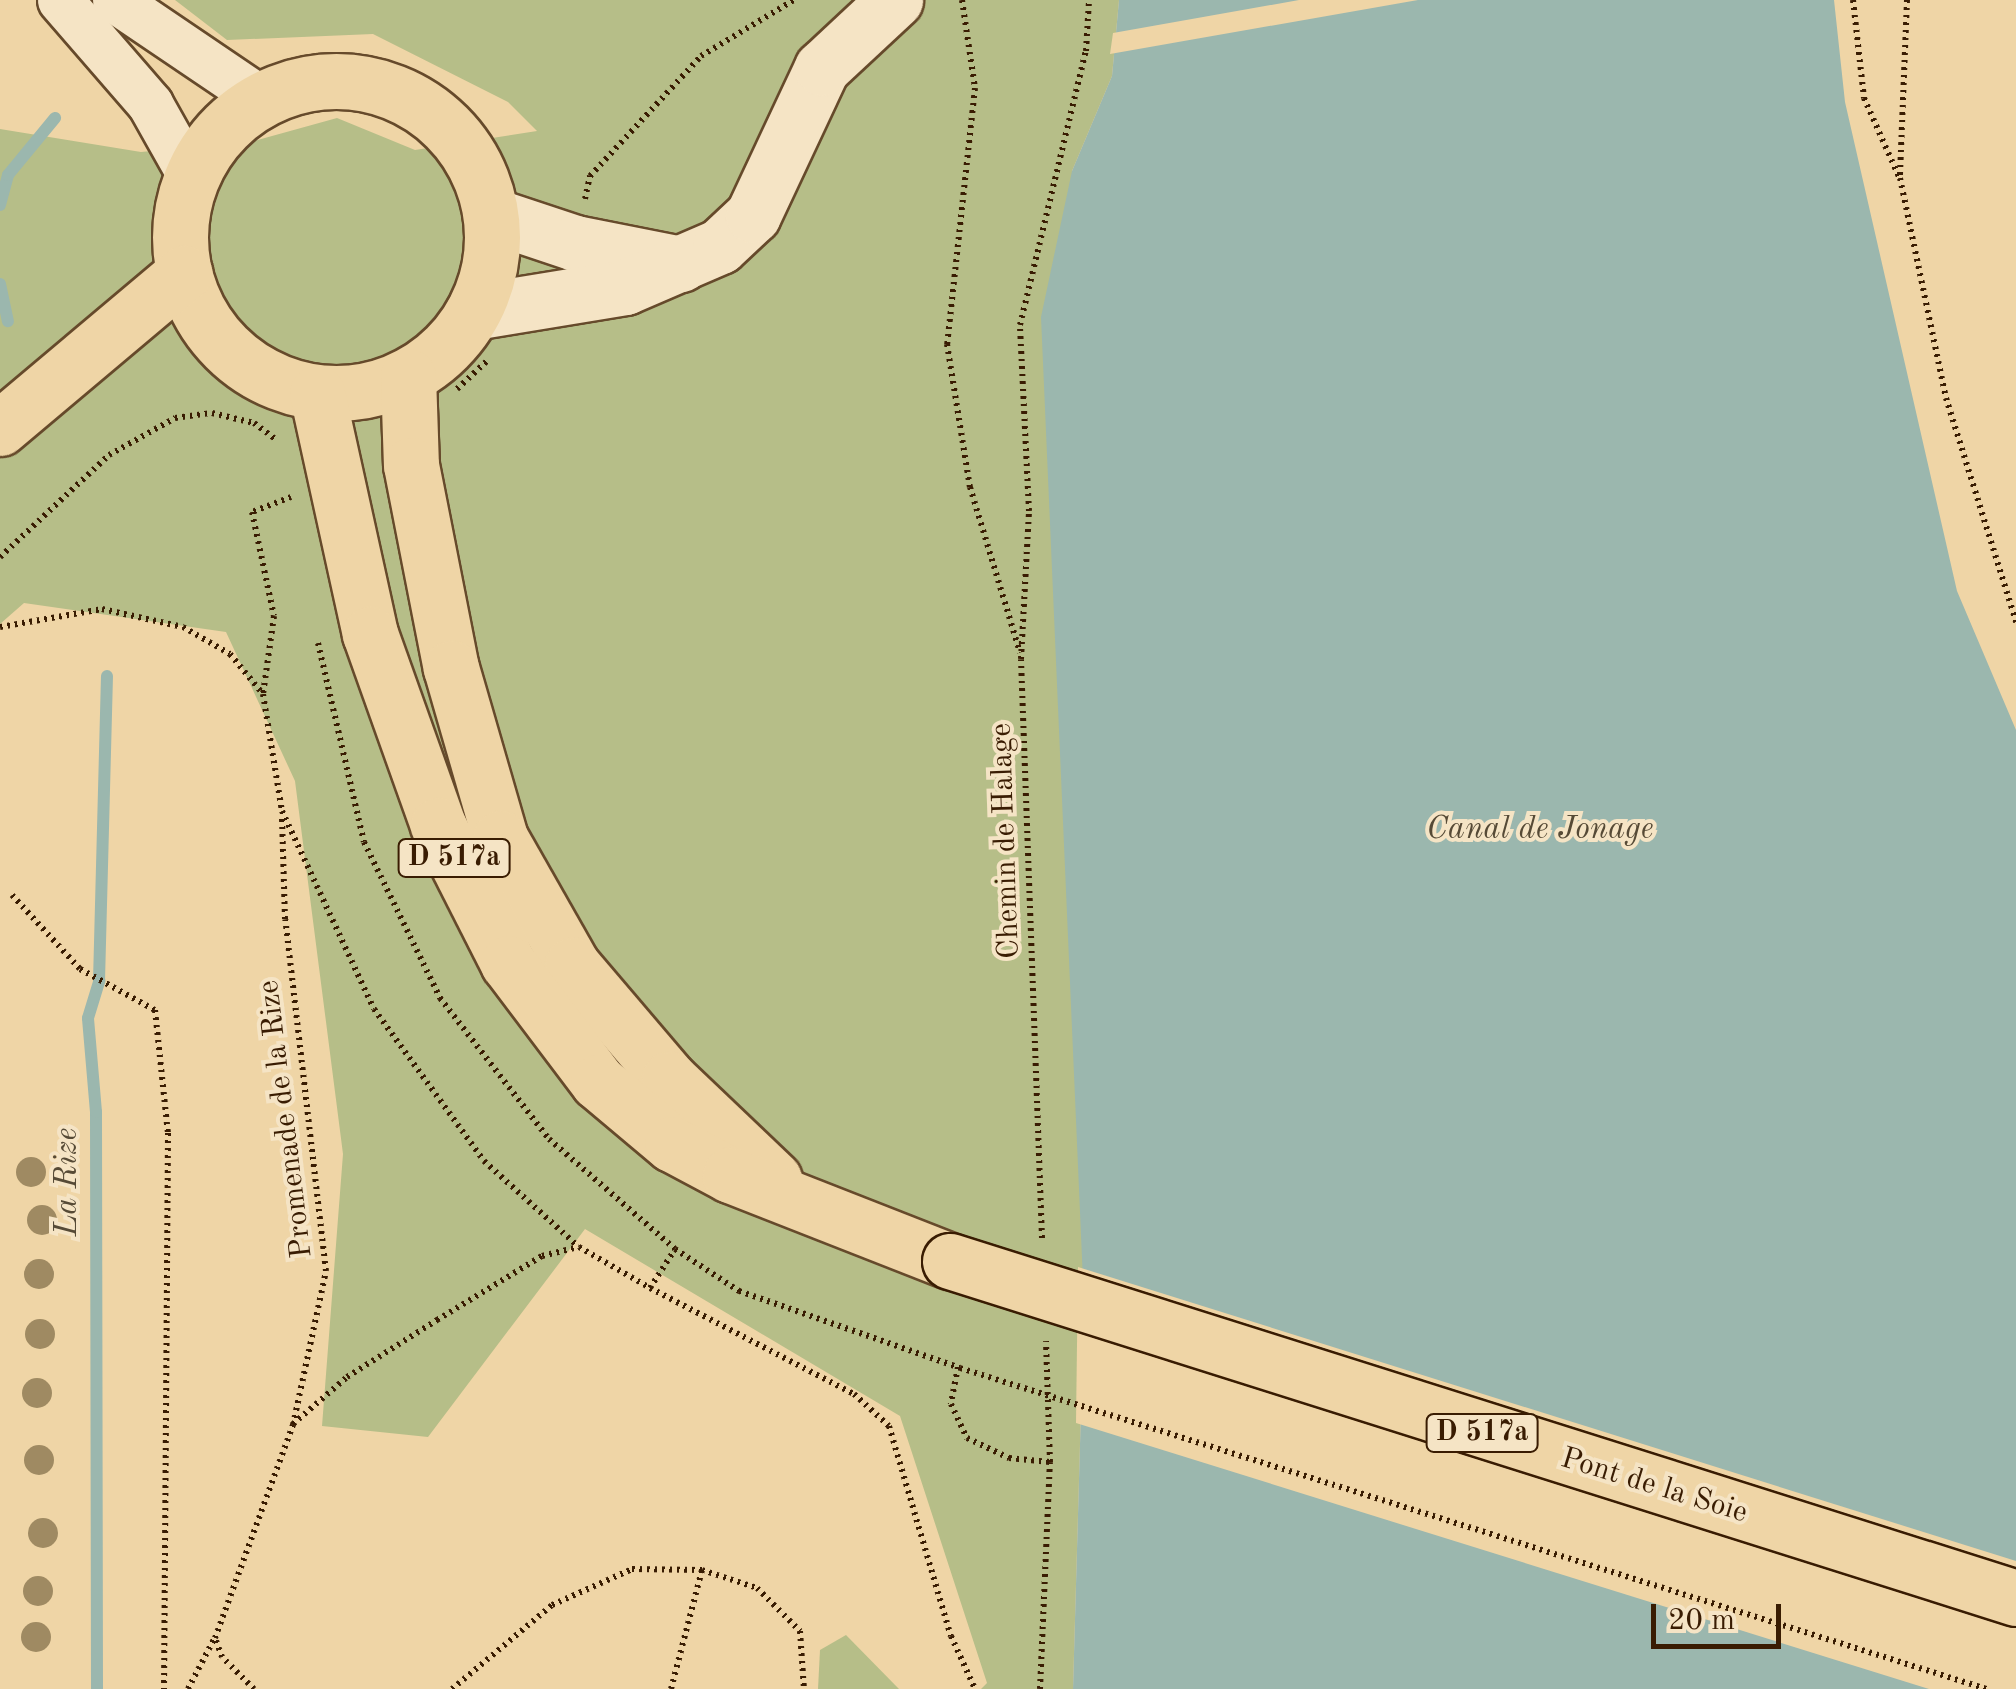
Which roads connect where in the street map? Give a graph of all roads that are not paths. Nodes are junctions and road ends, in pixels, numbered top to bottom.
1 (60, 0) edge
2 (115, 0) edge
3 (895, 0) edge
4 (261, 99) junction
5 (192, 178) junction
6 (491, 215) junction
7 (684, 265) junction
8 (184, 272) junction
9 (473, 312) junction
10 (408, 376) junction
11 (317, 392) junction
12 (0, 428) edge
13 (784, 1194) junction
14 (2016, 1598) edge

1 - 5 street
2 - 4 street
3 - 7 street
4 - 5 main road
4 - 6 main road
5 - 8 main road
6 - 7 street
6 - 9 main road
7 - 9 street
8 - 11 main road
8 - 12 main road
9 - 10 main road
10 - 11 main road
10 - 13 main road, D 517a
11 - 13 main road, D 517a
13 - 14 main road, Pont de la Soie / D 517a, bridge

